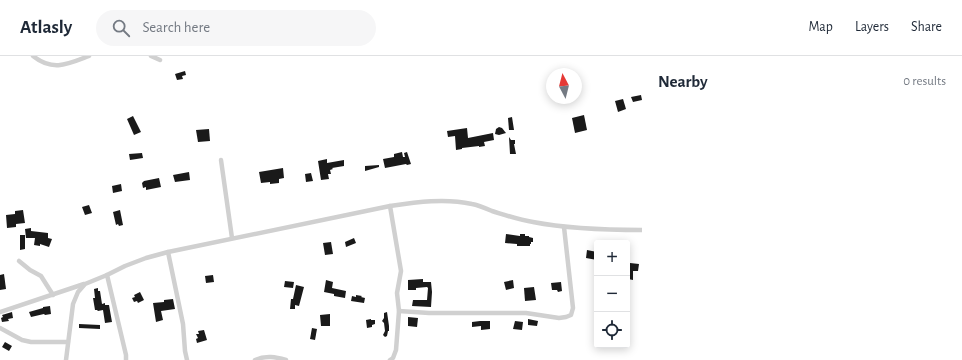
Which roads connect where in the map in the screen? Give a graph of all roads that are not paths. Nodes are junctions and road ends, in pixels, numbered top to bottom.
1 (33, 56) edge
2 (88, 56) edge
3 (151, 56) edge
4 (160, 60) dead end
5 (221, 160) dead end
6 (390, 206) junction
7 (564, 227) junction
8 (642, 230) edge
9 (232, 238) junction
10 (168, 252) junction
11 (19, 261) dead end
12 (107, 275) junction
13 (85, 284) junction
14 (53, 294) junction
15 (399, 311) junction
16 (0, 312) edge
17 (0, 328) edge
18 (68, 342) junction
19 (66, 360) edge
20 (126, 360) edge
21 (187, 360) edge
22 (255, 360) edge
23 (286, 360) edge
24 (390, 360) edge

1 - 2 street
3 - 4 street
5 - 9 street
6 - 7 street
6 - 9 street
6 - 15 street
7 - 8 street
7 - 15 street
9 - 10 street
10 - 12 street
10 - 21 street
11 - 14 street
12 - 13 street
12 - 20 street
13 - 14 street
13 - 18 street
14 - 16 street
15 - 24 street
17 - 18 street
18 - 19 street
22 - 23 street

